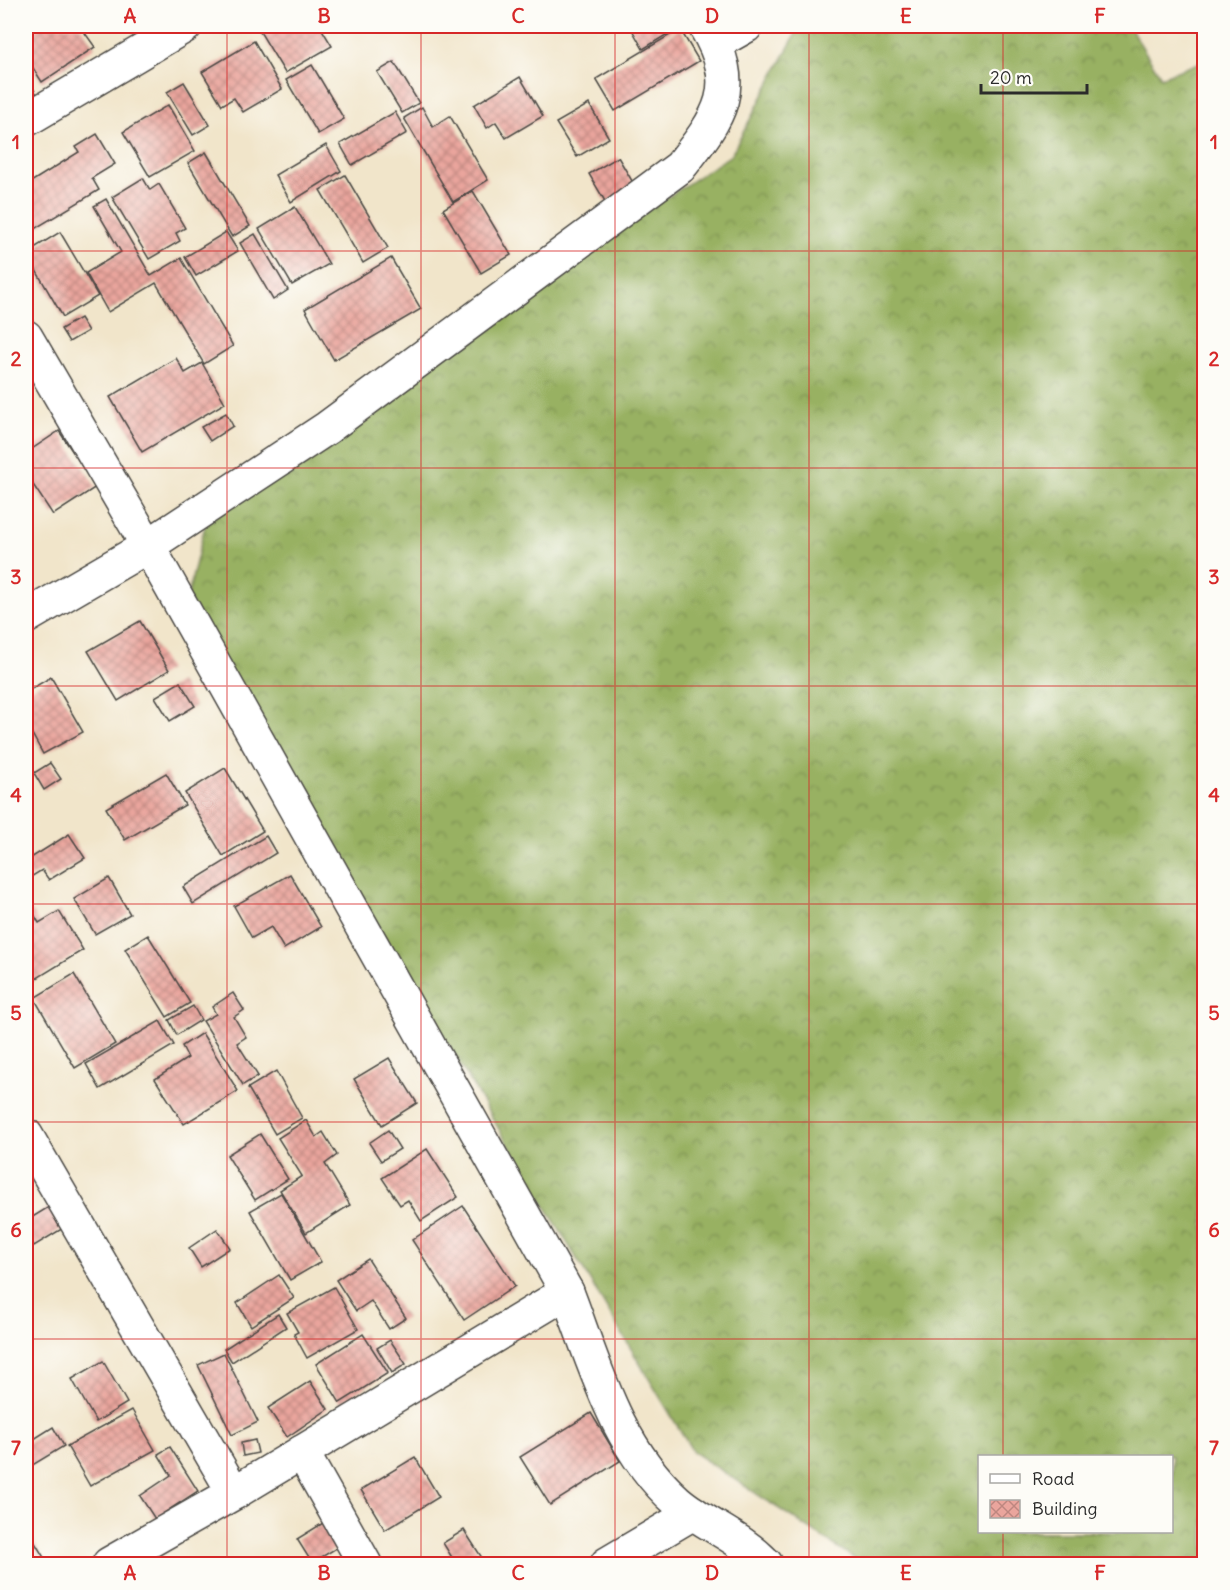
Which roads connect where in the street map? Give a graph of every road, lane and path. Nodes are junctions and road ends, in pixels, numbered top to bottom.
1 (185, 26) edge
2 (746, 26) edge
3 (710, 34) edge
4 (26, 120) edge
5 (26, 337) edge
6 (148, 546) junction
7 (26, 617) edge
8 (26, 1135) edge
9 (567, 1292) junction
10 (302, 1452) junction
11 (234, 1493) junction
12 (693, 1513) junction
13 (755, 1559) edge
14 (109, 1564) edge
15 (365, 1564) edge
16 (607, 1564) edge

1 - 4 street
2 - 3 street
3 - 6 street
5 - 6 street
6 - 7 street
6 - 9 street
8 - 11 street
9 - 10 street
9 - 12 street
10 - 11 street
10 - 15 street
11 - 14 street
12 - 13 street
12 - 16 street

